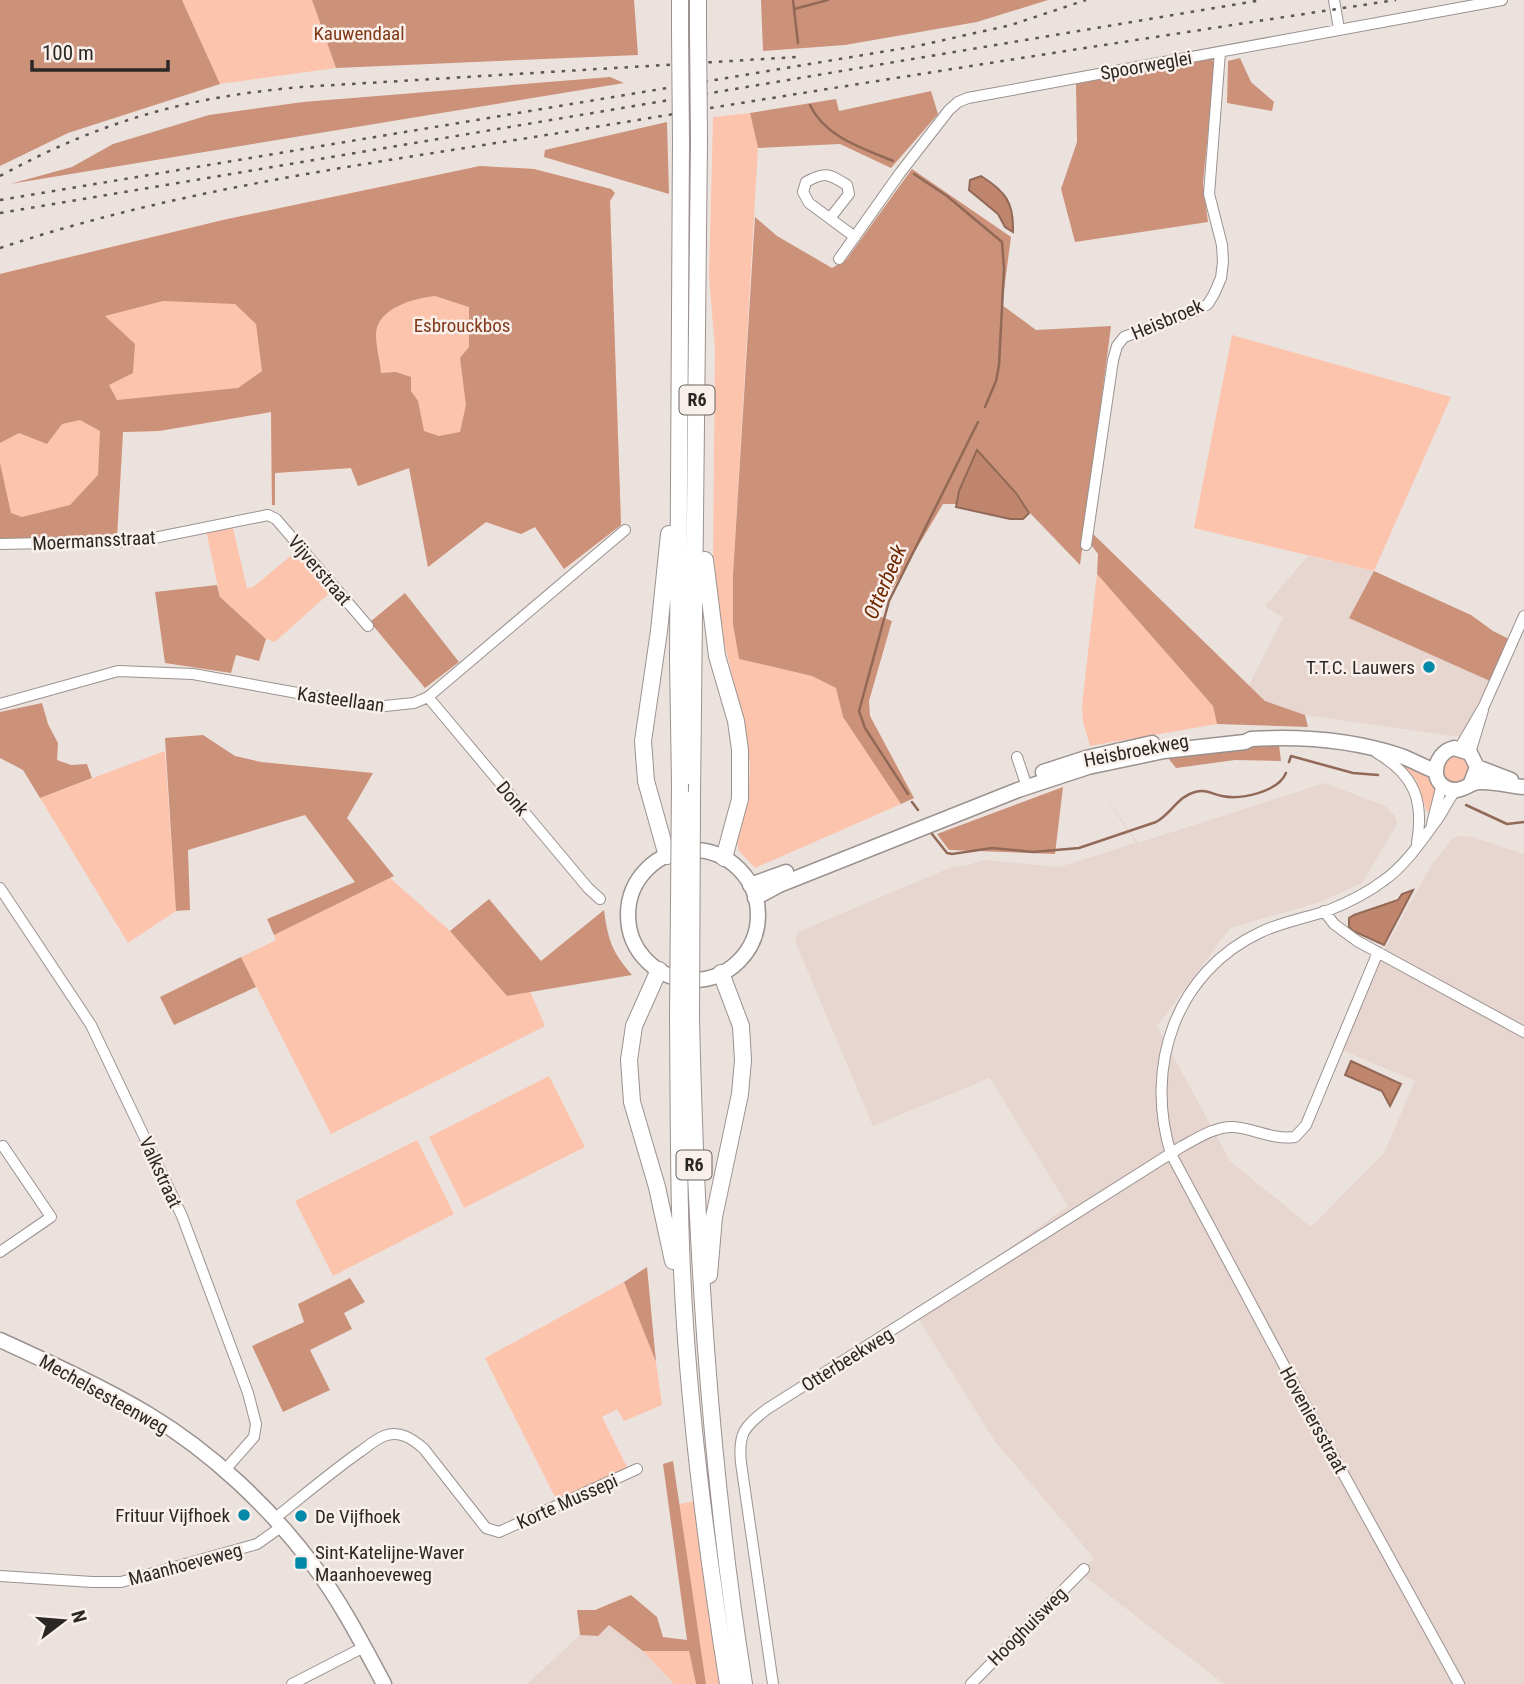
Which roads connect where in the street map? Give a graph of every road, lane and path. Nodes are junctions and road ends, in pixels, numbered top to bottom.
1 (680, 0) edge
2 (698, 0) edge
3 (1334, 0) edge
4 (1502, 0) edge
5 (1339, 29) junction
6 (1220, 52) junction
7 (831, 217) junction
8 (855, 237) junction
9 (839, 259) dead end
10 (678, 502) junction
11 (271, 516) joint
12 (696, 520) junction
13 (625, 530) dead end
14 (0, 544) edge
15 (1086, 545) dead end
16 (1524, 616) edge
17 (368, 625) dead end
18 (428, 697) junction
19 (0, 704) edge
20 (1367, 747) junction
21 (1464, 751) junction
22 (1017, 757) dead end
23 (1477, 767) junction
24 (1438, 771) junction
25 (1026, 783) junction
26 (1471, 783) junction
27 (1524, 787) edge
28 (1456, 790) junction
29 (1431, 826) junction
30 (1416, 847) junction
31 (667, 856) junction
32 (724, 858) junction
33 (0, 888) edge
34 (753, 891) junction
35 (600, 899) dead end
36 (1325, 911) junction
37 (1378, 952) junction
38 (659, 970) junction
39 (721, 973) junction
40 (685, 1017) junction
41 (1524, 1032) edge
42 (3, 1146) dead end
43 (1171, 1154) junction
44 (0, 1252) edge
45 (683, 1297) junction
46 (704, 1312) junction
47 (0, 1340) edge
48 (637, 1469) dead end
49 (224, 1471) junction
50 (278, 1523) junction
51 (1084, 1569) dead end
52 (0, 1576) edge
53 (364, 1647) junction
54 (292, 1684) edge
55 (384, 1684) edge
56 (728, 1684) edge
57 (744, 1684) edge
58 (773, 1684) edge
59 (971, 1684) edge
60 (1459, 1684) edge

1 - 10 highway, R6, bridge
2 - 12 highway, R6, bridge
3 - 5 street
4 - 5 street, Spoorweglei
5 - 6 street, Spoorweglei
6 - 8 street, Spoorweglei
6 - 15 street, Heisbroek
7 - 7 street
7 - 8 street
8 - 9 street, Spoorweglei
10 - 31 highway
10 - 40 highway, R6, bridge
11 - 14 street, Moermansstraat
11 - 17 street, Vijverstraat
12 - 32 highway
12 - 40 highway, R6, bridge
13 - 18 street, Kasteellaan
16 - 21 street
18 - 19 street, Kasteellaan
18 - 35 street, Donk
20 - 24 main road, Heisbroekweg
20 - 25 main road, Heisbroekweg
20 - 30 street
21 - 23 main road
21 - 24 main road, Heisbroekweg
22 - 25 street
23 - 26 main road
23 - 27 main road
24 - 28 main road, Heisbroekweg
24 - 29 street, Hoveniersstraat
25 - 34 main road, Heisbroekweg
26 - 27 main road
26 - 28 main road
28 - 29 street, Hoveniersstraat
29 - 30 street, Hoveniersstraat
30 - 36 street, Hoveniersstraat
31 - 32 main road
31 - 38 main road
32 - 34 main road
33 - 49 street, Valkstraat
34 - 39 main road
36 - 37 street
36 - 43 street, Hoveniersstraat
37 - 41 street
37 - 43 street
38 - 39 main road
38 - 45 highway
39 - 46 highway
40 - 45 highway, R6
40 - 46 highway, R6
42 - 44 street
43 - 58 street, Otterbeekweg
43 - 60 street, Hoveniersstraat
45 - 56 highway, R6
46 - 57 highway, R6
47 - 49 main road, Mechelsesteenweg
48 - 50 street, Korte Mussepi
49 - 50 main road, Mechelsesteenweg
50 - 52 street, Maanhoeveweg
50 - 53 main road, Mechelsesteenweg
51 - 59 street, Hooghuisweg
53 - 54 street
53 - 55 main road, Mechelsesteenweg

